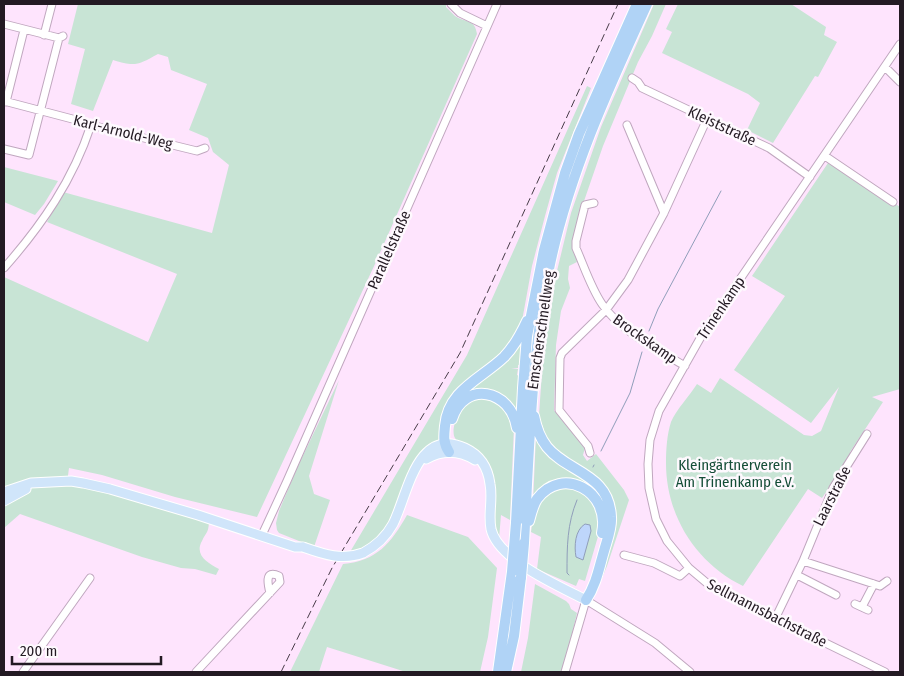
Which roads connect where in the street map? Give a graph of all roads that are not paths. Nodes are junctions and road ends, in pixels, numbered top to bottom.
1 (52, 4) edge
2 (451, 4) edge
3 (497, 4) edge
4 (637, 4) edge
5 (647, 4) edge
6 (4, 24) edge
7 (487, 26) junction
8 (24, 30) junction
9 (44, 35) junction
10 (900, 44) edge
11 (885, 67) junction
12 (632, 78) dead end
13 (900, 82) edge
14 (5, 102) edge
15 (40, 111) junction
16 (707, 119) junction
17 (91, 125) junction
18 (627, 125) dead end
19 (205, 148) dead end
20 (4, 149) edge
21 (825, 156) junction
22 (810, 177) junction
23 (594, 202) dead end
24 (893, 202) dead end
25 (664, 214) junction
26 (4, 268) edge
27 (535, 296) junction
28 (606, 310) junction
29 (685, 366) junction
30 (532, 396) junction
31 (867, 434) dead end
32 (448, 447) junction
33 (520, 451) junction
34 (590, 453) dead end
35 (43, 483) junction
36 (4, 492) edge
37 (4, 501) edge
38 (522, 526) junction
39 (265, 533) junction
40 (624, 555) dead end
41 (803, 561) junction
42 (689, 568) junction
43 (517, 575) junction
44 (797, 575) junction
45 (90, 578) dead end
46 (887, 581) dead end
47 (874, 584) junction
48 (270, 593) dead end
49 (836, 595) dead end
50 (586, 600) junction
51 (861, 607) dead end
52 (775, 619) junction
53 (24, 672) edge
54 (196, 672) edge
55 (498, 672) edge
56 (506, 672) edge
57 (566, 672) edge
58 (690, 672) edge
59 (885, 672) edge

1 - 9 street
2 - 7 street
3 - 7 street, Parallelstraße
4 - 27 highway, Emscherschnellweg
5 - 30 highway, Emscherschnellweg
6 - 8 street
7 - 39 street, Parallelstraße
8 - 9 street
8 - 14 street
9 - 15 street
10 - 11 street, Trinenkamp
11 - 13 street
11 - 21 street, Trinenkamp
12 - 16 street, Kleiststraße
14 - 15 street, Karl-Arnold-Weg
15 - 17 street, Karl-Arnold-Weg
15 - 20 street
16 - 22 street, Kleiststraße
16 - 25 street
17 - 19 street, Karl-Arnold-Weg
17 - 26 street
18 - 25 street
21 - 22 street, Trinenkamp
21 - 24 street
22 - 29 street, Trinenkamp
23 - 28 street, Brockskamp
25 - 28 street
27 - 32 highway
27 - 33 highway, Emscherschnellweg
28 - 29 street, Brockskamp
28 - 34 street, Brockskamp
29 - 42 street, Trinenkamp
30 - 38 highway, Emscherschnellweg
30 - 50 highway
31 - 41 street, Laarstraße
32 - 33 highway
32 - 39 main road, bridge
32 - 50 main road
33 - 38 highway, Emscherschnellweg
35 - 36 main road
35 - 37 main road
35 - 39 main road
38 - 43 highway, Emscherschnellweg, bridge
38 - 43 highway, Emscherschnellweg, bridge
38 - 50 highway
40 - 42 street
41 - 44 street, Laarstraße
41 - 47 street
42 - 52 street, Sellmannsbachstraße
43 - 55 highway, Emscherschnellweg
43 - 56 highway, Emscherschnellweg
44 - 49 street
44 - 52 street, Laarstraße
45 - 53 street
46 - 47 street
47 - 51 street
48 - 54 street
50 - 57 street
50 - 58 street
52 - 59 street, Sellmannsbachstraße

